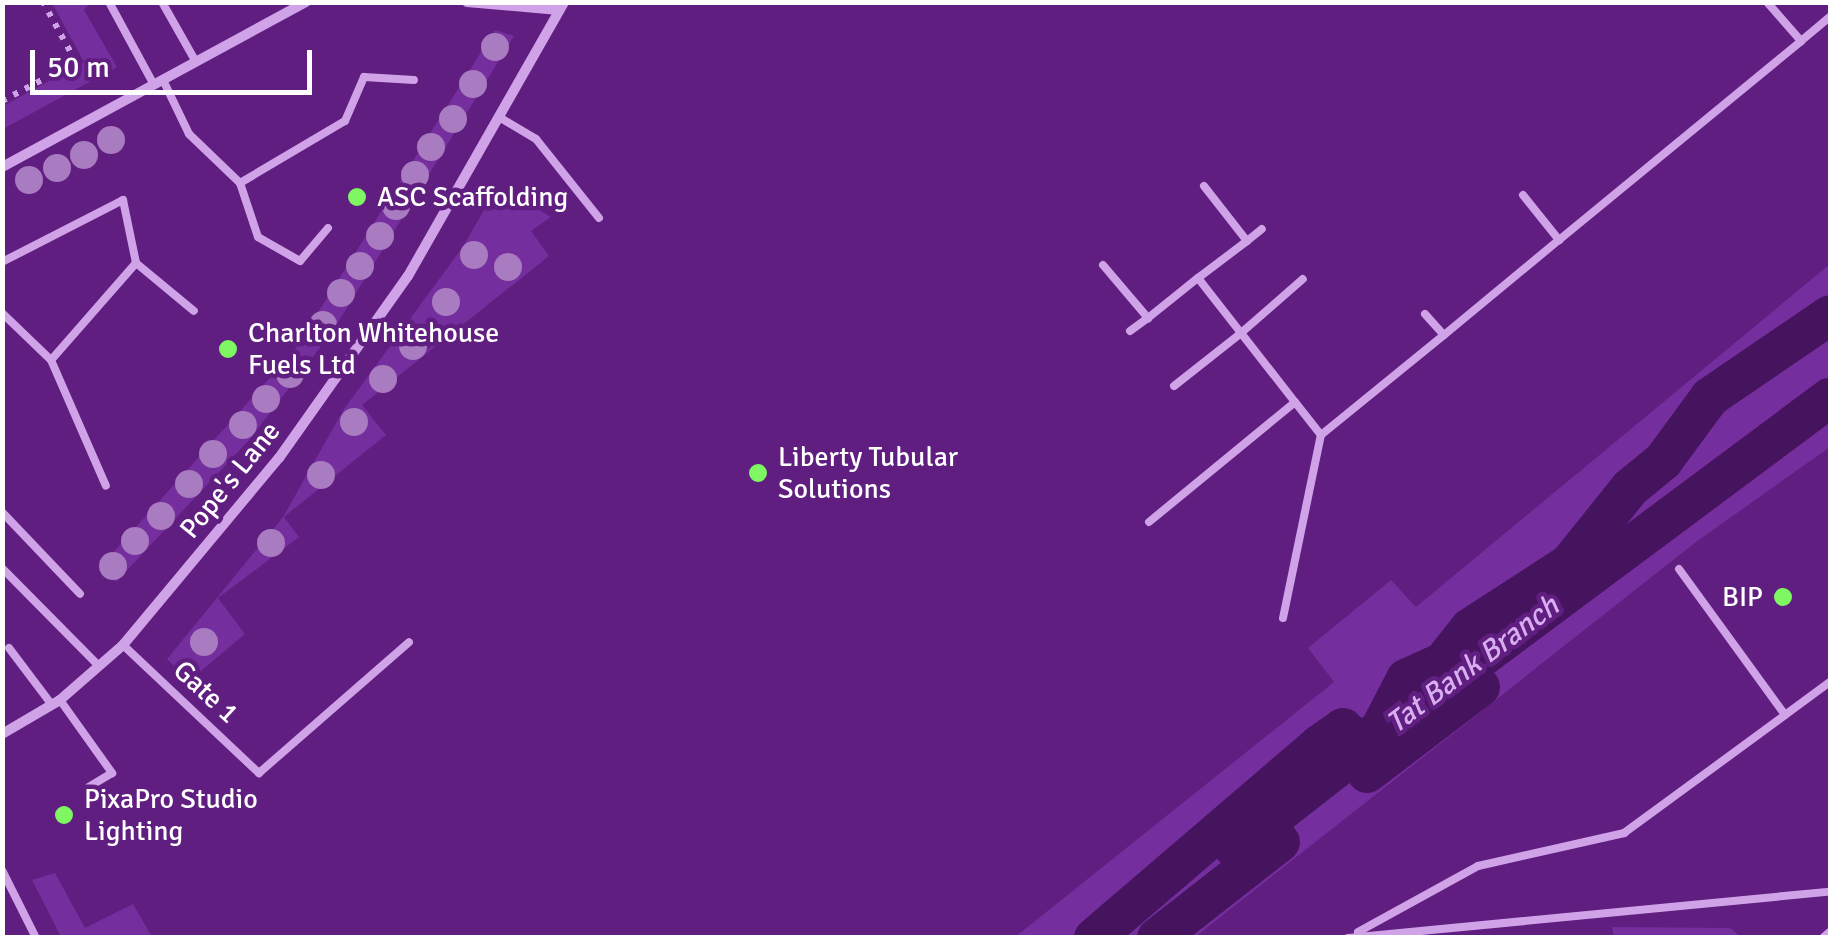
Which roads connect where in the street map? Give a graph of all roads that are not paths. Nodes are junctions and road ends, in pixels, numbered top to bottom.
1 (109, 2) edge
2 (162, 2) edge
3 (306, 2) edge
4 (467, 2) edge
5 (1768, 2) edge
6 (561, 6) edge
7 (1830, 17) edge
8 (1801, 41) junction
9 (196, 62) junction
10 (414, 80) dead end
11 (158, 82) junction
12 (499, 117) junction
13 (2, 167) edge
14 (240, 183) junction
15 (1204, 186) dead end
16 (1523, 194) dead end
17 (599, 218) dead end
18 (328, 228) dead end
19 (1262, 230) dead end
20 (1559, 240) junction
21 (1247, 241) junction
22 (2, 262) edge
23 (136, 263) junction
24 (1104, 265) dead end
25 (1198, 278) junction
26 (1302, 278) dead end
27 (194, 311) dead end
28 (2, 312) edge
29 (1425, 314) dead end
30 (1148, 318) junction
31 (1130, 331) dead end
32 (1240, 333) junction
33 (1444, 334) junction
34 (51, 360) junction
35 (1174, 386) dead end
36 (1295, 402) junction
37 (1321, 436) junction
38 (106, 486) dead end
39 (2, 512) edge
40 (1150, 522) dead end
41 (2, 568) edge
42 (1679, 569) dead end
43 (80, 594) dead end
44 (1283, 618) dead end
45 (410, 642) dead end
46 (123, 645) junction
47 (9, 648) dead end
48 (98, 666) junction
49 (1830, 682) edge
50 (56, 702) junction
51 (1786, 715) junction
52 (2, 734) edge
53 (89, 787) dead end
54 (2, 870) edge
55 (1830, 892) edge
56 (1830, 933) edge
57 (1360, 935) edge
58 (36, 938) edge
59 (1348, 938) edge
60 (1824, 938) edge

1 - 11 lane
2 - 9 lane
3 - 9 street
4 - 6 street
5 - 8 lane
6 - 12 street, Pope's Lane
7 - 8 lane
8 - 20 lane
9 - 11 street
10 - 14 lane
11 - 13 street
11 - 14 lane
12 - 17 lane
12 - 46 street, Pope's Lane
14 - 18 lane
15 - 21 lane
16 - 20 lane
19 - 21 lane
20 - 33 lane
21 - 25 lane
22 - 23 lane
23 - 27 lane
23 - 34 lane
24 - 30 lane
25 - 30 lane
25 - 32 lane
26 - 32 lane
28 - 34 lane
29 - 33 lane
30 - 31 lane
32 - 35 lane
32 - 36 lane
33 - 37 lane
34 - 38 lane
36 - 37 lane
36 - 40 lane
37 - 44 lane
39 - 43 lane
41 - 48 lane
42 - 51 lane
45 - 46 lane, Gate 1
46 - 48 street, Pope's Lane
47 - 50 lane
48 - 50 street, Pope's Lane
49 - 51 lane
50 - 52 street, Pope's Lane
50 - 53 lane
51 - 57 lane
54 - 58 lane
55 - 57 lane
56 - 60 street
57 - 59 lane

